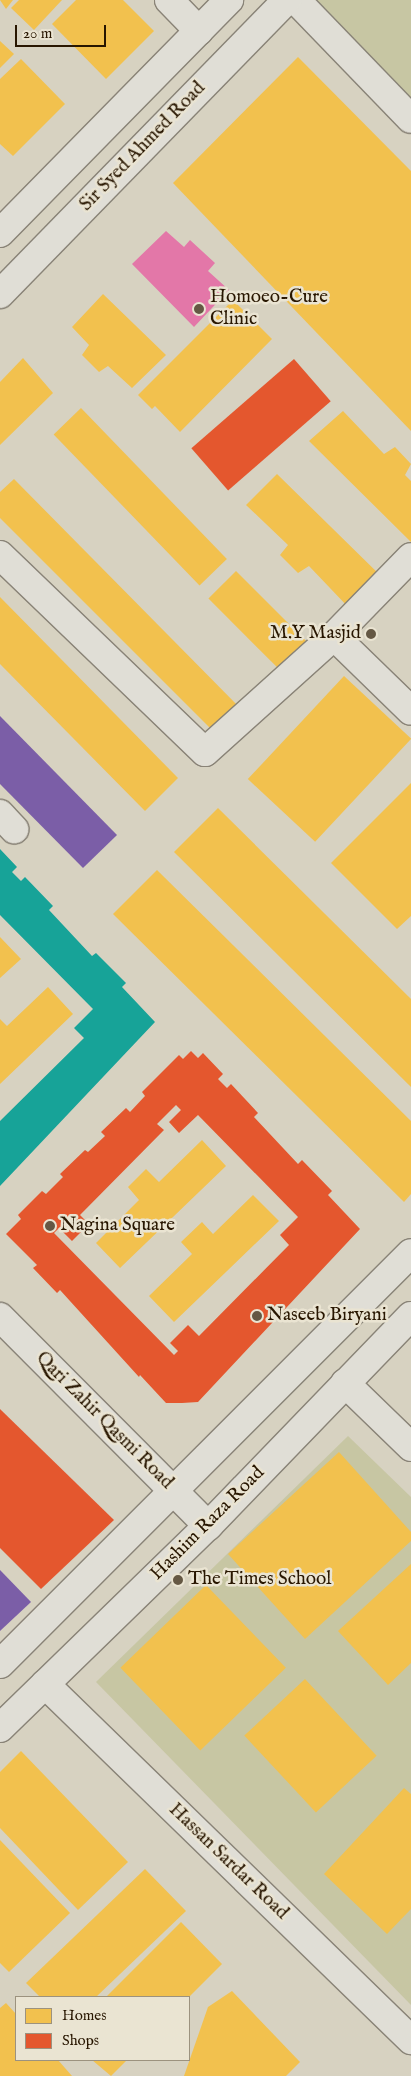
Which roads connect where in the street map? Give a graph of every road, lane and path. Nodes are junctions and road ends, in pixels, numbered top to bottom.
1 (169, 0) edge
2 (229, 0) edge
3 (287, 0) edge
4 (296, 0) edge
5 (199, 31) junction
6 (411, 119) edge
7 (4, 220) edge
8 (0, 294) edge
9 (0, 554) edge
10 (411, 557) edge
11 (334, 636) junction
12 (411, 711) edge
13 (411, 1253) edge
14 (411, 1316) edge
15 (0, 1317) edge
16 (345, 1383) junction
17 (411, 1447) edge
18 (174, 1492) junction
19 (208, 1526) junction
20 (0, 1664) edge
21 (45, 1684) junction
22 (0, 1728) edge
23 (411, 2040) edge

1 - 5 street
2 - 5 street
3 - 8 street, Sir Syed Ahmed Road
4 - 6 street
5 - 7 street
9 - 11 street
10 - 11 street
11 - 12 street
13 - 18 street
14 - 16 street, Hashim Raza Road
15 - 18 street, Qari Zahir Qasmi Road
16 - 17 street
16 - 19 street, Hashim Raza Road
18 - 19 street, Qari Zahir Qasmi Road
18 - 20 street
19 - 21 street, Hashim Raza Road
21 - 22 street, Hashim Raza Road
21 - 23 street, Hassan Sardar Road

